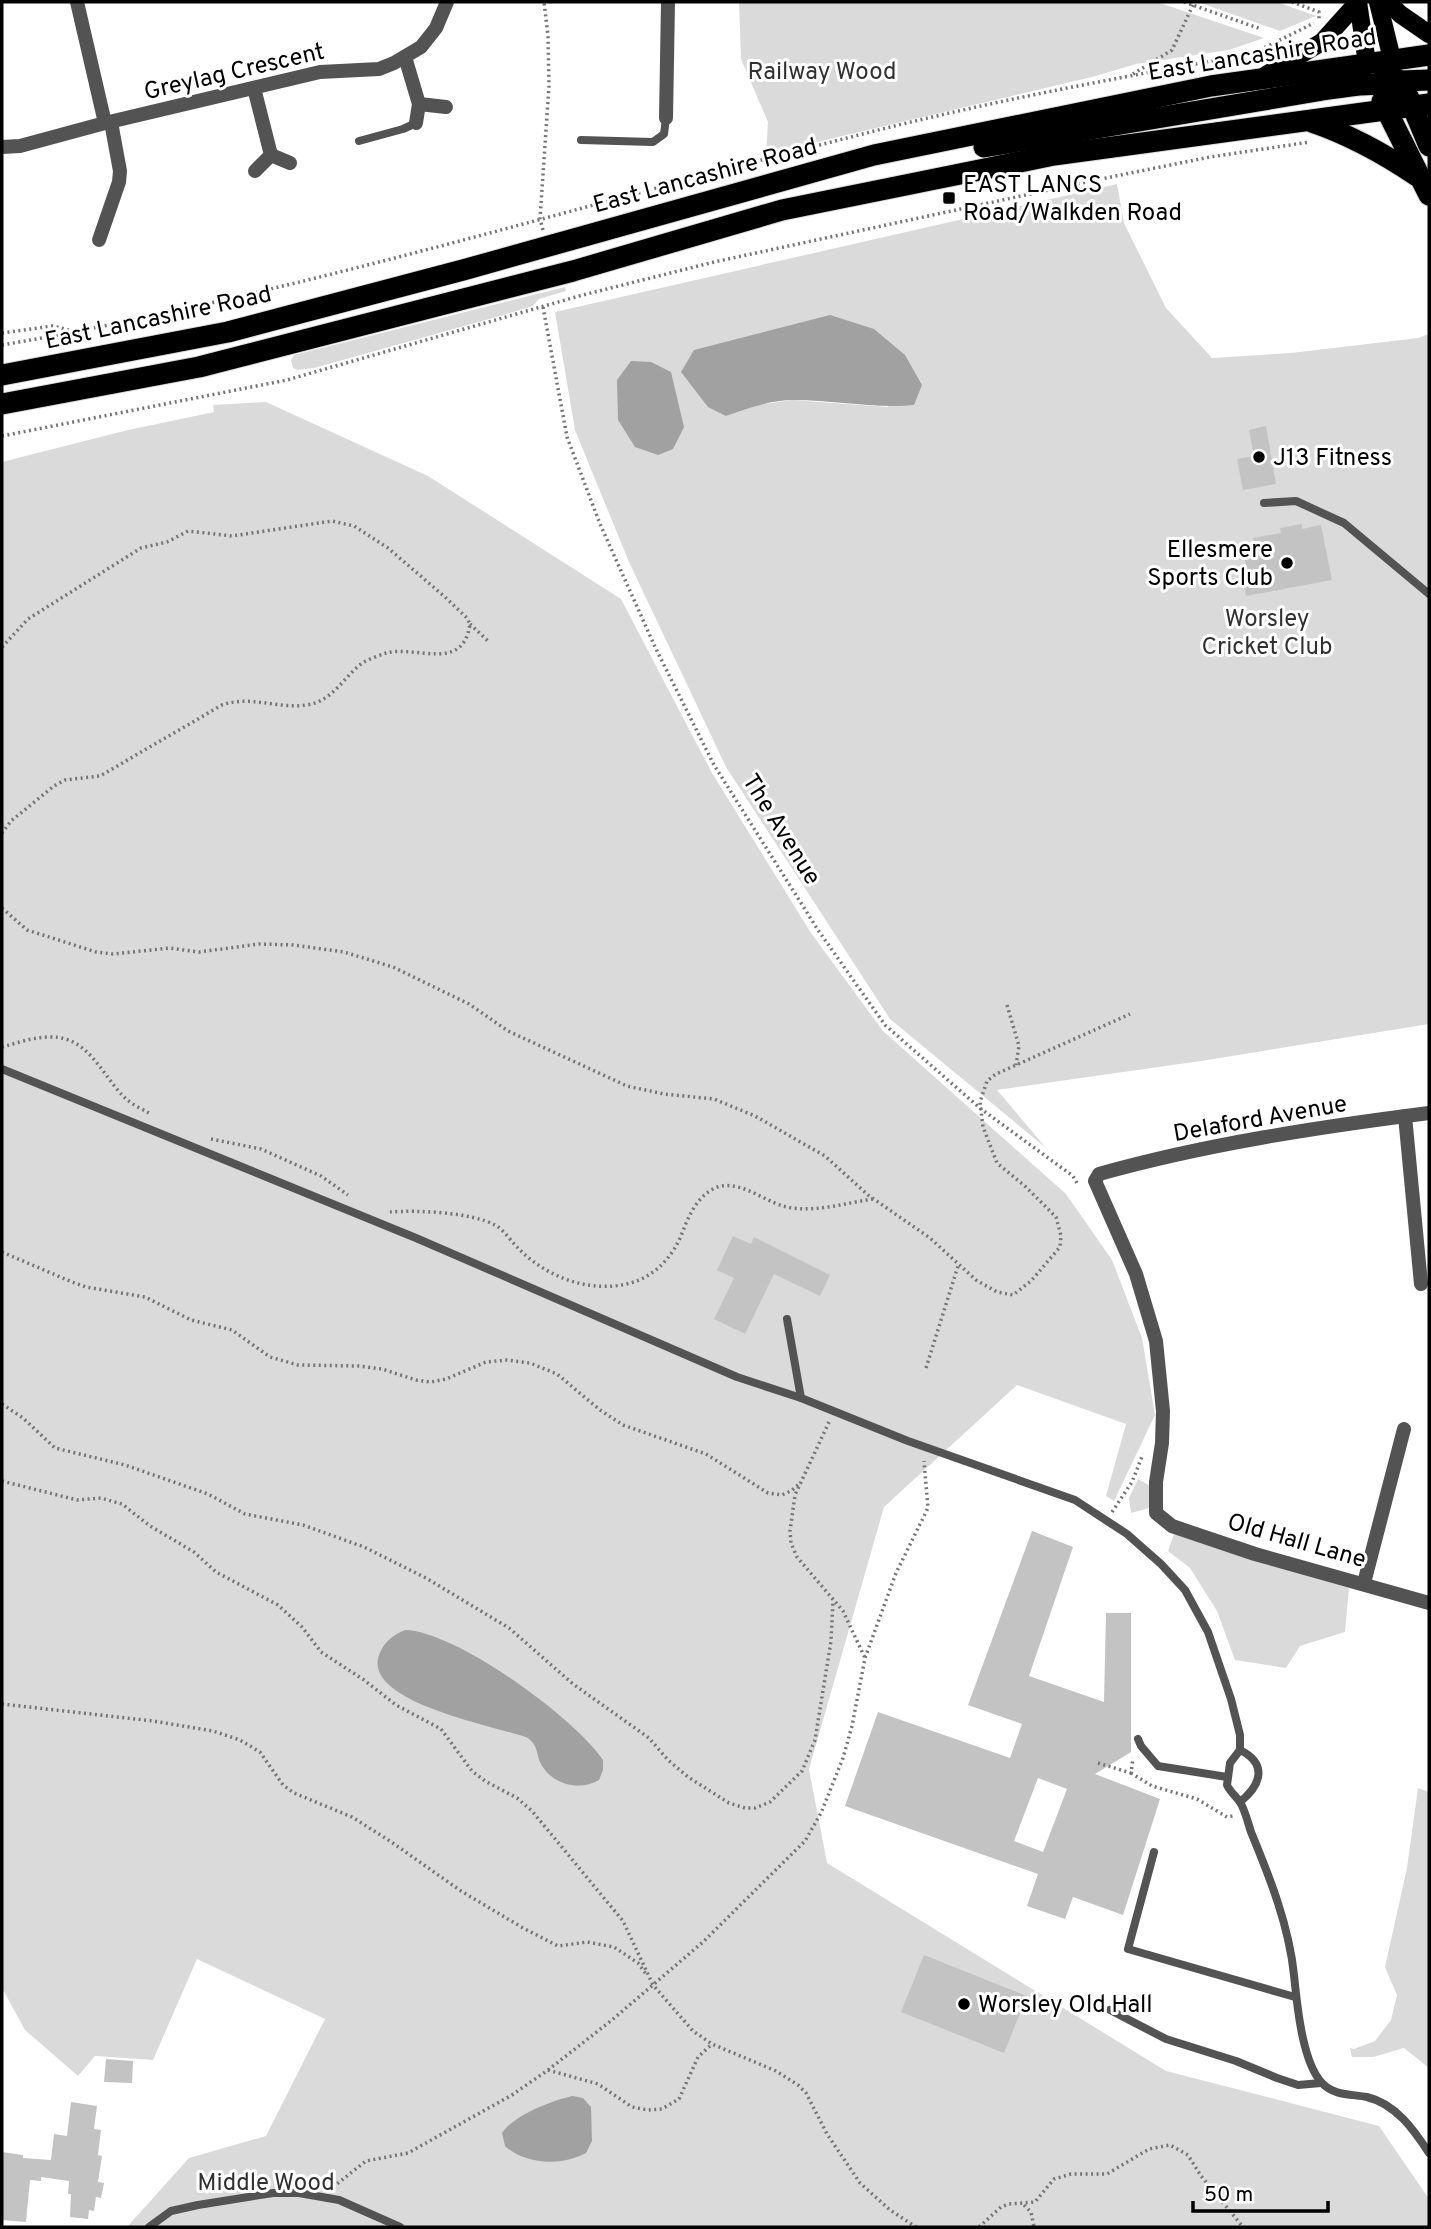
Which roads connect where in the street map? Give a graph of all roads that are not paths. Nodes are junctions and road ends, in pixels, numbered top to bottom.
1 (77, 2) edge
2 (447, 2) edge
3 (668, 2) edge
4 (1358, 2) edge
5 (1378, 2) edge
6 (1388, 2) edge
7 (1429, 34) edge
8 (1429, 55) edge
9 (405, 57) junction
10 (1392, 59) junction
11 (1367, 63) junction
12 (1260, 78) junction
13 (1429, 80) edge
14 (1401, 81) junction
15 (1375, 84) junction
16 (254, 88) junction
17 (419, 104) junction
18 (1421, 105) edge
19 (446, 107) dead end
20 (1386, 111) junction
21 (666, 118) joint
22 (1308, 121) junction
23 (108, 122) junction
24 (416, 123) joint
25 (581, 140) dead end
26 (359, 141) dead end
27 (933, 144) junction
28 (1429, 146) edge
29 (2, 147) edge
30 (271, 155) junction
31 (290, 163) dead end
32 (255, 171) dead end
33 (1418, 177) junction
34 (1429, 195) edge
35 (108, 214) junction
36 (123, 220) dead end
37 (99, 240) dead end
38 (2, 375) edge
39 (2, 404) edge
40 (1264, 503) dead end
41 (1429, 594) edge
42 (2, 1069) edge
43 (1429, 1113) edge
44 (1405, 1116) junction
45 (1421, 1284) dead end
46 (787, 1319) dead end
47 (802, 1398) junction
48 (1404, 1429) dead end
49 (1156, 1513) joint
50 (1364, 1584) junction
51 (1429, 1603) edge
52 (1140, 1743) road end
53 (1240, 1750) junction
54 (1227, 1777) junction
55 (1240, 1802) junction
56 (1154, 1852) dead end
57 (1295, 1997) junction
58 (1110, 2010) dead end
59 (1321, 2083) junction
60 (1429, 2153) edge
61 (149, 2227) edge
62 (400, 2227) edge

1 - 23 street
2 - 9 street, Greylag Crescent
3 - 21 street
4 - 11 main road
4 - 12 main road
5 - 10 main road
6 - 7 main road
8 - 10 highway, East Lancashire Road
9 - 16 street, Greylag Crescent
9 - 17 street
10 - 11 highway, East Lancashire Road
10 - 14 highway
11 - 12 highway, East Lancashire Road
11 - 14 highway
11 - 15 highway
12 - 27 highway, East Lancashire Road
13 - 14 highway
14 - 18 highway
15 - 18 highway
15 - 20 highway
15 - 27 highway
16 - 23 street, Greylag Crescent
16 - 30 street
17 - 19 street
17 - 24 street
18 - 20 highway
18 - 28 highway
20 - 22 highway
20 - 33 highway
21 - 25 lane
22 - 33 highway
22 - 39 highway
23 - 29 street, Greylag Crescent
23 - 35 street
24 - 26 lane
27 - 38 highway, East Lancashire Road
30 - 31 street
30 - 32 street
33 - 34 highway
35 - 36 street
35 - 37 street
40 - 41 lane
42 - 47 lane
43 - 44 street, Delaford Avenue
44 - 45 street
44 - 49 street, Delaford Avenue
46 - 47 lane
47 - 53 lane
48 - 50 street
49 - 50 street, Old Hall Lane
50 - 51 street, Old Hall Lane
52 - 54 lane
53 - 54 lane
53 - 55 lane
54 - 55 lane
55 - 57 lane
56 - 57 lane
57 - 59 lane
58 - 59 lane
59 - 60 lane
61 - 62 lane

